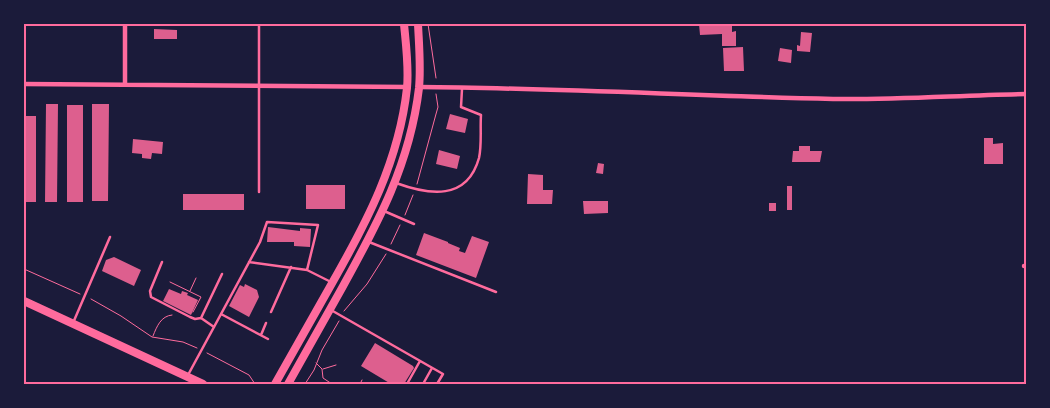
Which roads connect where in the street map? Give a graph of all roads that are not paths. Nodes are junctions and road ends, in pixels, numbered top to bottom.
1 (126, 24) edge
2 (259, 24) edge
3 (404, 24) edge
4 (418, 24) edge
5 (407, 51) junction
6 (24, 84) edge
7 (125, 84) junction
8 (259, 85) junction
9 (407, 86) junction
10 (419, 87) junction
11 (462, 87) junction
12 (1026, 94) edge
13 (395, 183) junction
14 (259, 192) dead end
15 (384, 210) junction
16 (414, 224) dead end
17 (110, 237) dead end
18 (368, 241) junction
19 (162, 262) dead end
20 (249, 262) junction
21 (291, 268) junction
22 (307, 270) junction
23 (222, 274) dead end
24 (332, 283) junction
25 (496, 292) dead end
26 (24, 301) edge
27 (330, 309) junction
28 (271, 312) dead end
29 (221, 314) junction
30 (201, 318) junction
31 (266, 323) dead end
32 (73, 324) junction
33 (214, 327) junction
34 (261, 335) junction
35 (268, 339) dead end
36 (420, 360) junction
37 (432, 368) junction
38 (297, 369) junction
39 (187, 377) junction
40 (203, 384) edge
41 (275, 384) edge
42 (288, 384) edge
43 (294, 384) edge
44 (407, 384) edge
45 (423, 384) edge
46 (437, 384) edge

1 - 7 street
2 - 8 lane
3 - 5 main road
4 - 10 main road
5 - 9 main road
5 - 10 main road
6 - 7 street
7 - 8 street
8 - 9 street
8 - 14 lane
9 - 24 main road
10 - 11 street
10 - 13 main road
11 - 12 street
11 - 13 lane
13 - 15 main road
15 - 16 lane
15 - 18 main road
17 - 32 lane
18 - 25 lane
18 - 27 main road
19 - 30 lane
20 - 21 lane
20 - 22 lane
20 - 29 lane
21 - 22 lane
21 - 28 lane
22 - 24 lane
23 - 30 lane
24 - 41 main road
26 - 32 main road
27 - 36 lane
27 - 38 main road
29 - 33 lane
29 - 34 lane
30 - 33 lane
31 - 34 lane
32 - 39 main road
33 - 39 lane
34 - 35 lane
36 - 37 lane
36 - 44 lane
37 - 45 lane
37 - 46 lane
38 - 42 main road
38 - 43 main road
39 - 40 main road

